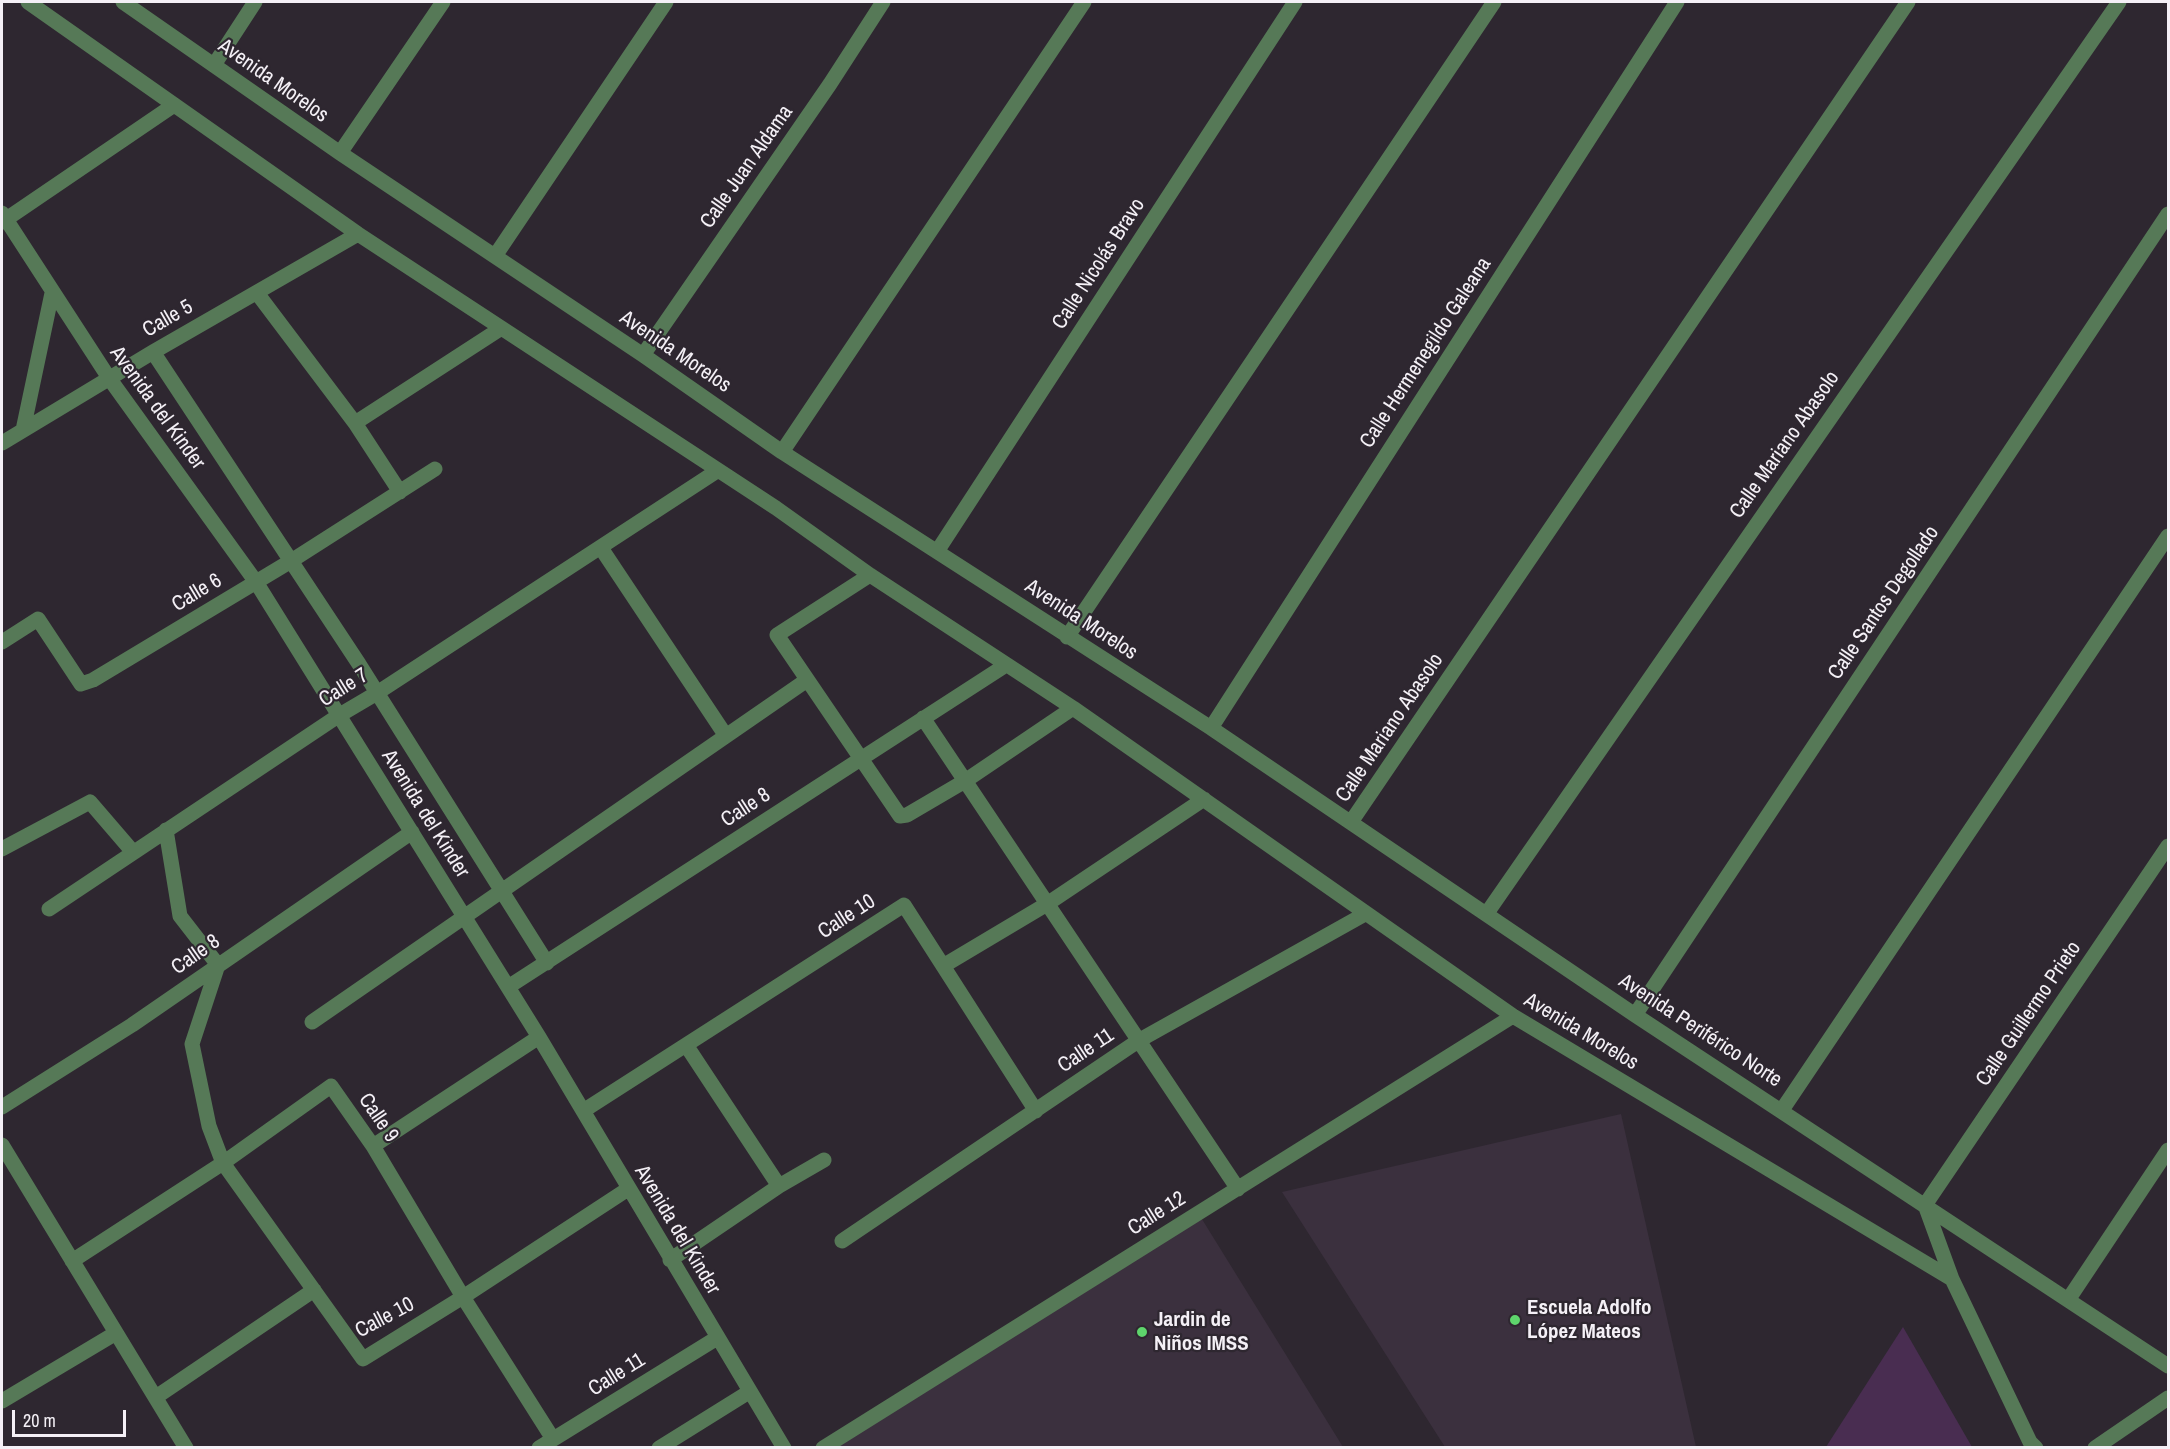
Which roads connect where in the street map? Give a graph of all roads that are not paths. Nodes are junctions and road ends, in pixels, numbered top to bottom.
1 (28, 2) edge
2 (123, 2) edge
3 (255, 2) edge
4 (443, 2) edge
5 (666, 2) edge
6 (883, 2) edge
7 (1084, 2) edge
8 (1295, 2) edge
9 (1494, 2) edge
10 (1677, 2) edge
11 (1908, 2) edge
12 (2119, 2) edge
13 (214, 65) junction
14 (174, 105) junction
15 (340, 153) junction
16 (2169, 214) edge
17 (3, 218) edge
18 (358, 234) junction
19 (495, 256) junction
20 (52, 292) junction
21 (257, 293) junction
22 (500, 329) junction
23 (153, 352) junction
24 (643, 355) junction
25 (109, 378) junction
26 (355, 423) junction
27 (23, 430) junction
28 (2, 443) edge
29 (782, 452) junction
30 (435, 469) dead end
31 (717, 471) junction
32 (400, 492) junction
33 (2169, 536) edge
34 (601, 548) junction
35 (938, 550) junction
36 (291, 561) junction
37 (870, 575) junction
38 (256, 582) junction
39 (1067, 637) junction
40 (2, 642) edge
41 (1006, 665) junction
42 (807, 680) junction
43 (377, 693) junction
44 (1073, 708) junction
45 (338, 716) junction
46 (923, 718) junction
47 (1211, 728) junction
48 (726, 736) junction
49 (860, 759) junction
50 (965, 781) junction
51 (1204, 799) junction
52 (1351, 822) junction
53 (166, 830) junction
54 (412, 832) junction
55 (2169, 846) edge
56 (2, 849) edge
57 (133, 852) junction
58 (502, 892) junction
59 (1047, 904) junction
60 (49, 909) dead end
61 (1487, 913) junction
62 (1365, 914) junction
63 (465, 918) junction
64 (547, 963) junction
65 (218, 965) junction
66 (944, 966) junction
67 (508, 987) junction
68 (1635, 1015) junction
69 (1513, 1016) junction
70 (312, 1022) dead end
71 (539, 1037) junction
72 (1138, 1041) junction
73 (686, 1045) junction
74 (2, 1107) edge
75 (1782, 1110) junction
76 (583, 1111) junction
77 (1036, 1111) junction
78 (2, 1145) edge
79 (373, 1146) junction
80 (2169, 1150) edge
81 (824, 1160) dead end
82 (223, 1163) junction
83 (779, 1186) junction
84 (1238, 1188) junction
85 (628, 1189) junction
86 (1925, 1205) junction
87 (842, 1241) dead end
88 (670, 1260) junction
89 (72, 1261) junction
90 (1952, 1279) junction
91 (314, 1290) junction
92 (463, 1297) junction
93 (2068, 1300) junction
94 (116, 1332) junction
95 (717, 1338) junction
96 (2169, 1366) edge
97 (748, 1392) junction
98 (156, 1397) junction
99 (2169, 1398) edge
100 (2, 1401) edge
101 (553, 1439) junction
102 (186, 1448) edge
103 (540, 1448) edge
104 (659, 1448) edge
105 (784, 1448) edge
106 (823, 1448) edge
107 (2036, 1448) edge
108 (2095, 1448) edge

1 - 14 street
2 - 13 street, Avenida Morelos
3 - 13 street
4 - 15 street
5 - 19 street
6 - 24 street, Calle Juan Aldama
7 - 29 street
8 - 35 street, Calle Nicolás Bravo
9 - 39 street
10 - 47 street, Calle Hermenegildo Galeana
11 - 52 street, Calle Mariano Abasolo
12 - 61 street, Calle Mariano Abasolo
13 - 15 street, Avenida Morelos
14 - 17 street, Avenida del Kinder
14 - 18 street
15 - 19 street, Avenida Morelos
16 - 68 street, Calle Santos Degollado
17 - 20 street, Avenida del Kinder
18 - 21 street, Calle 5
18 - 22 street
19 - 24 street, Avenida Morelos
20 - 25 street, Avenida del Kinder
20 - 27 street
21 - 23 street, Calle 5
21 - 26 street
22 - 26 street
22 - 31 street
23 - 25 street, Calle 5
23 - 36 street
24 - 29 street, Avenida Morelos
25 - 27 street, Calle 5
25 - 38 street, Avenida del Kinder
26 - 32 street
27 - 28 street, Calle 5
29 - 35 street, Avenida Morelos
30 - 32 street, Calle 6
31 - 34 street, Calle 7
31 - 37 street, Avenida Morelos
32 - 36 street, Calle 6
33 - 75 street
34 - 43 street, Calle 7
34 - 48 street
35 - 39 street, Avenida Morelos
36 - 38 street, Calle 6
36 - 43 street
37 - 41 street, Avenida Morelos
37 - 42 street
38 - 40 street, Calle 6
38 - 45 street, Avenida del Kinder
39 - 47 street, Avenida Morelos
41 - 44 street, Avenida Morelos
41 - 46 street, Calle 8
42 - 48 street
42 - 49 street
43 - 45 street, Calle 7
43 - 58 street
44 - 50 street
44 - 51 street, Avenida Morelos
45 - 53 street, Calle 7
45 - 54 street, Avenida del Kinder
46 - 49 street, Calle 8
46 - 50 street
47 - 52 street, Avenida Periférico Norte
48 - 58 street
49 - 50 street
49 - 64 street, Calle 8
50 - 59 street
51 - 59 street
51 - 62 street, Avenida Morelos
52 - 61 street, Avenida Periférico Norte
53 - 57 street, Calle 7
53 - 65 street
54 - 63 street, Avenida del Kinder
54 - 65 street, Calle 8
55 - 86 street, Calle Guillermo Prieto
56 - 57 street
57 - 60 street, Calle 7
58 - 63 street
58 - 64 street
59 - 66 street
59 - 72 street
61 - 68 street, Avenida Periférico Norte
62 - 69 street, Avenida Morelos
62 - 72 street, Calle 11
63 - 67 street, Avenida del Kinder
63 - 70 street
64 - 67 street, Calle 8
65 - 74 street, Calle 8
65 - 82 street
66 - 73 street, Calle 10
66 - 77 street
67 - 71 street, Avenida del Kinder
68 - 75 street, Avenida Periférico Norte
69 - 84 street, Calle 12
69 - 90 street, Avenida Morelos
71 - 76 street, Avenida del Kinder
71 - 79 street
72 - 77 street, Calle 11
72 - 84 street
73 - 76 street, Calle 10
73 - 83 street
75 - 86 street, Avenida Periférico Norte
76 - 85 street, Avenida del Kinder
77 - 87 street, Calle 11
78 - 89 street
79 - 82 street, Calle 9
79 - 92 street, Calle 9
80 - 93 street
81 - 83 street
82 - 89 street, Calle 9
82 - 91 street
83 - 88 street
84 - 106 street, Calle 12
85 - 88 street, Avenida del Kinder
85 - 92 street, Calle 10
86 - 90 street
86 - 93 street, Avenida Periférico Norte
88 - 95 street, Avenida del Kinder
89 - 94 street
90 - 107 street
91 - 92 street, Calle 10
91 - 98 street
92 - 101 street, Calle 9
93 - 96 street, Avenida Periférico Norte
94 - 98 street
94 - 100 street
95 - 97 street, Avenida del Kinder
95 - 101 street, Calle 11
97 - 104 street
97 - 105 street, Avenida del Kinder
98 - 102 street
99 - 108 street
101 - 103 street, Calle 11

